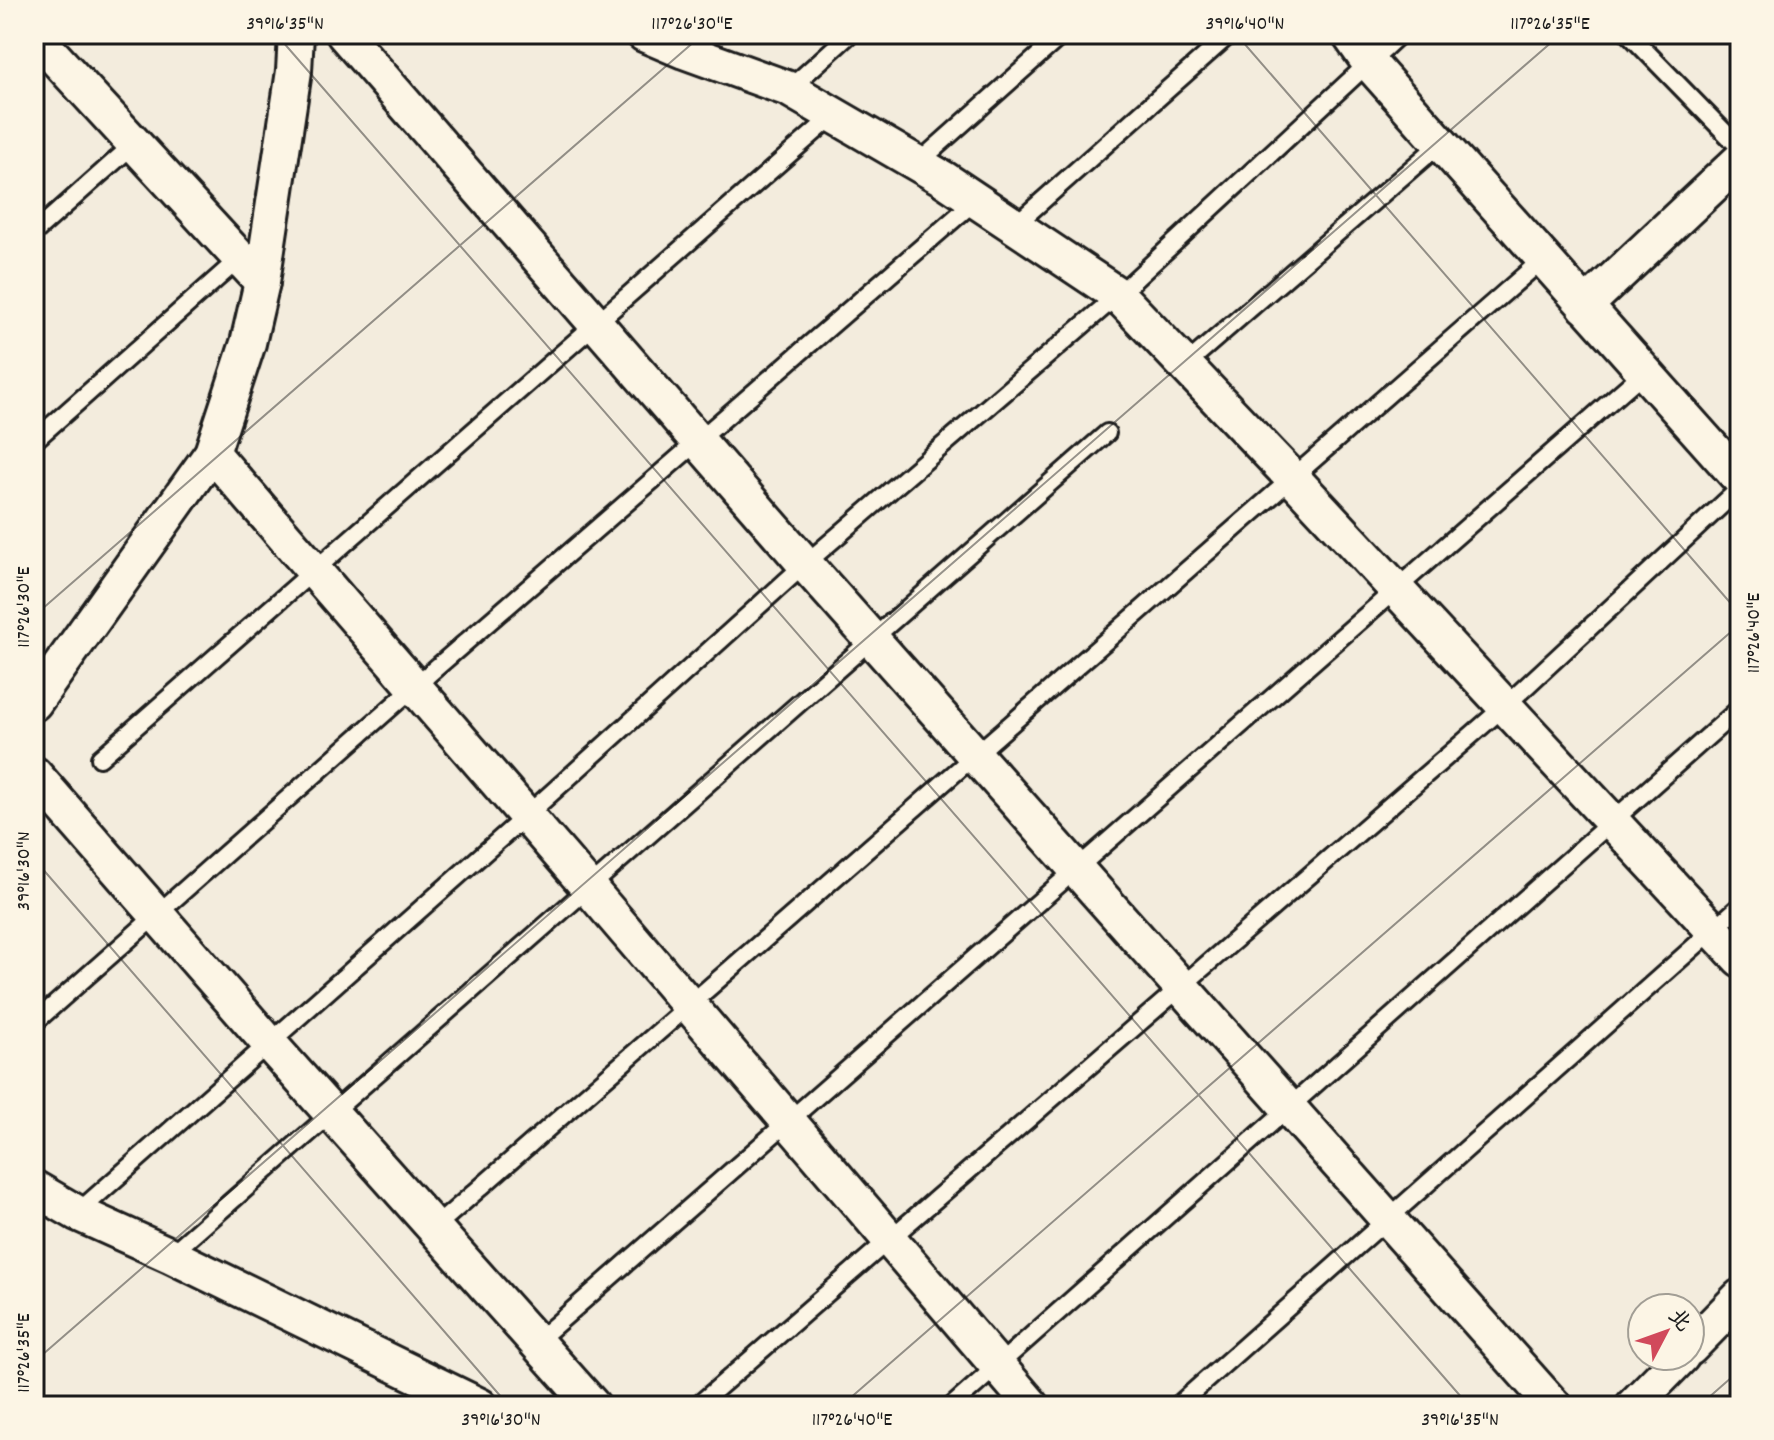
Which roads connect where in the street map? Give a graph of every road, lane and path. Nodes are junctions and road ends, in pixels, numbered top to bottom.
1 (296, 34) edge
2 (344, 34) edge
3 (644, 34) edge
4 (850, 34) edge
5 (1063, 34) edge
6 (1230, 34) edge
7 (1349, 34) edge
8 (1400, 34) edge
9 (1629, 34) edge
10 (34, 35) edge
11 (1370, 64) junction
12 (789, 89) junction
13 (834, 115) junction
14 (1441, 143) junction
15 (134, 144) junction
16 (1740, 148) edge
17 (1740, 160) edge
18 (918, 163) junction
19 (976, 200) junction
20 (1015, 225) junction
21 (34, 233) edge
22 (1543, 259) junction
23 (251, 270) junction
24 (1118, 295) junction
25 (1585, 306) junction
26 (596, 323) junction
27 (1185, 365) junction
28 (1644, 372) junction
29 (1107, 433) dead end
30 (34, 441) edge
31 (699, 442) junction
32 (212, 453) junction
33 (1292, 478) junction
34 (1740, 479) edge
35 (1740, 488) edge
36 (805, 564) junction
37 (314, 571) junction
38 (1396, 589) junction
39 (873, 638) junction
40 (414, 687) junction
41 (34, 703) edge
42 (1505, 706) junction
43 (1740, 708) edge
44 (976, 754) junction
45 (100, 758) dead end
46 (34, 774) edge
47 (526, 816) junction
48 (1612, 821) junction
49 (1077, 868) junction
50 (589, 888) junction
51 (1740, 906) edge
52 (158, 915) junction
53 (1713, 930) junction
54 (1740, 959) edge
55 (1182, 986) junction
56 (690, 1005) junction
57 (34, 1023) edge
58 (268, 1042) junction
59 (1289, 1107) junction
60 (332, 1113) junction
61 (788, 1121) junction
62 (34, 1188) edge
63 (77, 1213) junction
64 (1388, 1219) junction
65 (434, 1228) junction
66 (890, 1239) junction
67 (170, 1255) junction
68 (1740, 1297) edge
69 (1706, 1332) edge
70 (536, 1342) junction
71 (997, 1365) junction
72 (1666, 1372) edge
73 (480, 1406) edge
74 (593, 1406) edge
75 (697, 1406) edge
76 (952, 1406) edge
77 (1032, 1406) edge
78 (1177, 1406) edge
79 (1554, 1406) edge
80 (1633, 1406) edge

1 - 23 street
2 - 26 street
3 - 12 street
4 - 12 lane
5 - 18 lane
6 - 20 lane
7 - 11 street
8 - 11 lane
9 - 16 lane
10 - 15 street
11 - 14 street
11 - 24 lane
12 - 13 street
13 - 18 street
13 - 26 lane
14 - 22 street
14 - 27 lane
15 - 21 lane
15 - 23 street
17 - 25 street
18 - 19 street
19 - 20 street
19 - 31 lane
20 - 24 street
22 - 25 street
22 - 33 lane
23 - 30 lane
23 - 32 street
24 - 27 street
24 - 36 lane
25 - 28 street
26 - 31 street
26 - 37 lane
27 - 33 street
28 - 34 street
28 - 38 lane
29 - 39 lane
31 - 36 street
31 - 40 lane
32 - 37 street
32 - 41 street
33 - 38 street
33 - 44 lane
35 - 42 lane
36 - 39 street
36 - 47 lane
37 - 40 street
37 - 45 lane
38 - 42 street
38 - 49 lane
39 - 44 street
39 - 50 lane
40 - 47 street
40 - 52 lane
42 - 48 street
42 - 55 lane
43 - 48 lane
44 - 49 street
44 - 56 lane
46 - 52 street
47 - 50 street
47 - 58 lane
48 - 53 street
48 - 59 lane
49 - 55 street
49 - 61 lane
50 - 56 street
50 - 60 lane
51 - 53 lane
52 - 57 lane
52 - 58 street
53 - 54 street
53 - 64 lane
55 - 59 street
55 - 66 lane
56 - 61 street
56 - 65 lane
58 - 60 street
58 - 63 lane
59 - 64 street
59 - 71 lane
60 - 65 street
60 - 67 lane
61 - 66 street
61 - 70 lane
62 - 63 street
63 - 67 street
64 - 78 lane
64 - 79 street
65 - 70 street
66 - 71 street
66 - 75 lane
67 - 73 street
68 - 69 street
70 - 74 street
71 - 76 lane
71 - 77 street
72 - 80 street

